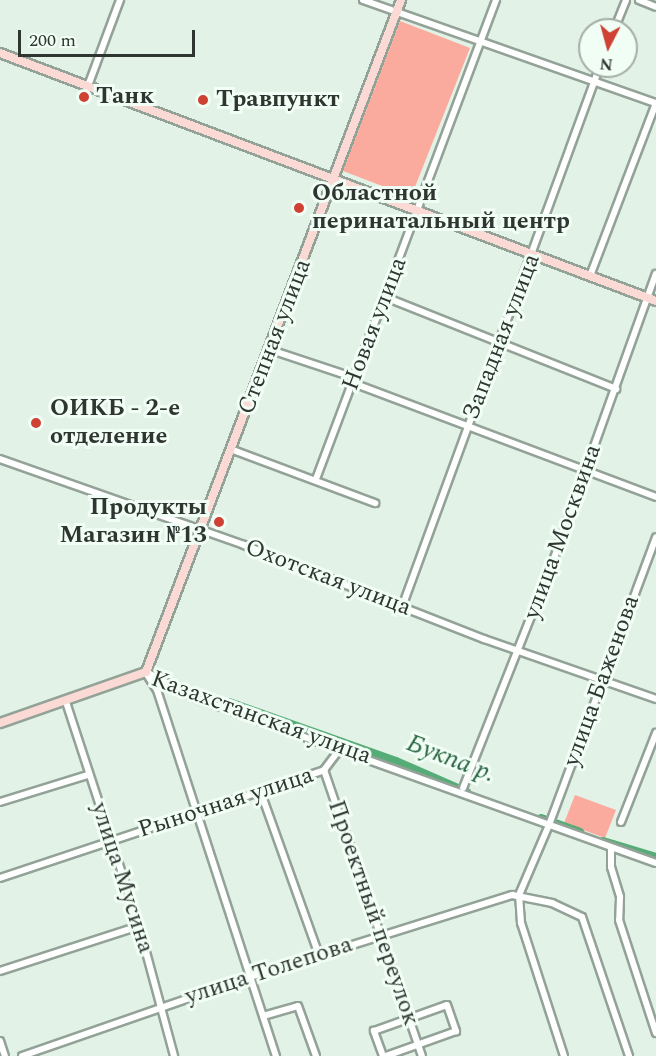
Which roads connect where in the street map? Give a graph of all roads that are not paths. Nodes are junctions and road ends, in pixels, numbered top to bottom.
1 (120, 0) edge
2 (363, 0) edge
3 (401, 0) edge
4 (496, 0) edge
5 (626, 0) edge
6 (639, 0) edge
7 (656, 7) edge
8 (397, 13) junction
9 (619, 18) edge
10 (480, 44) junction
11 (0, 53) edge
12 (594, 80) junction
13 (88, 86) junction
14 (656, 103) edge
15 (334, 179) junction
16 (419, 211) junction
17 (534, 255) junction
18 (656, 274) edge
19 (590, 276) junction
20 (385, 297) junction
21 (652, 299) edge
22 (500, 342) junction
23 (271, 350) junction
24 (354, 381) junction
25 (616, 389) junction
26 (468, 425) junction
27 (232, 450) junction
28 (0, 459) edge
29 (587, 470) junction
30 (316, 479) junction
31 (656, 497) edge
32 (375, 503) dead end
33 (202, 532) junction
34 (656, 537) edge
35 (402, 607) junction
36 (519, 652) junction
37 (146, 672) junction
38 (600, 681) junction
39 (656, 699) edge
40 (66, 702) junction
41 (0, 723) edge
42 (656, 733) edge
43 (340, 749) junction
44 (324, 770) junction
45 (88, 775) junction
46 (463, 788) dead end
47 (261, 793) junction
48 (0, 802) edge
49 (195, 814) junction
50 (621, 822) dead end
51 (549, 825) junction
52 (112, 841) junction
53 (611, 849) junction
54 (656, 862) edge
55 (0, 878) edge
56 (519, 896) junction
57 (139, 926) junction
58 (381, 934) junction
59 (319, 955) junction
60 (0, 971) edge
61 (250, 977) junction
62 (162, 1006) junction
63 (263, 1016) junction
64 (410, 1019) junction
65 (656, 1033) edge
66 (0, 1041) edge
67 (419, 1045) junction
68 (5, 1056) edge
69 (22, 1056) edge
70 (174, 1056) edge
71 (276, 1056) edge
72 (316, 1056) edge
73 (384, 1056) edge
74 (422, 1056) edge
75 (564, 1056) edge
76 (629, 1056) edge

1 - 13 street
2 - 8 street
3 - 8 main road, Степная улица
4 - 10 street, Новая улица
5 - 9 street
6 - 7 street
8 - 10 street
8 - 15 main road, Степная улица
10 - 12 street
10 - 16 street, Новая улица
11 - 13 main road
12 - 14 street
12 - 17 street, Западная улица
13 - 15 main road
14 - 19 street
15 - 16 main road
15 - 23 main road, Степная улица
16 - 17 main road
16 - 20 street, Новая улица
17 - 19 main road
17 - 22 street, Западная улица
18 - 21 street, улица Москвина
19 - 21 main road
20 - 22 street
20 - 24 street, Новая улица
21 - 25 street, улица Москвина
22 - 25 street
22 - 26 street, Западная улица
23 - 24 street
23 - 27 main road, Степная улица
24 - 26 street
24 - 30 street, Новая улица
25 - 29 street, улица Москвина
26 - 29 street
26 - 35 street, Западная улица
27 - 30 street
27 - 33 main road, Степная улица
28 - 33 street, Охотская улица
29 - 31 street
29 - 36 street, улица Москвина
30 - 32 street
33 - 35 street, Охотская улица
33 - 37 main road, Степная улица
34 - 38 street, улица Баженова
35 - 36 street, Охотская улица
36 - 38 street, Охотская улица
36 - 46 street, улица Москвина
37 - 40 main road, Казахстанская улица
37 - 43 street, Казахстанская улица
37 - 49 street
38 - 39 street, Охотская улица
38 - 51 street, улица Баженова
40 - 41 main road, Казахстанская улица
40 - 45 street, улица Мусина
42 - 50 street
43 - 44 street, Рыночная улица
43 - 51 street, Казахстанская улица
44 - 47 street, Рыночная улица
44 - 58 street, Проектный переулок
45 - 48 street
45 - 52 street, улица Мусина
47 - 49 street, Рыночная улица
47 - 59 street
49 - 52 street, Рыночная улица
49 - 61 street
51 - 53 street, Казахстанская улица
51 - 56 street, улица Баженова
52 - 55 street, Рыночная улица
52 - 57 street, улица Мусина
53 - 54 street, Казахстанская улица
53 - 65 street
56 - 58 street, улица Толепова
56 - 75 street
56 - 76 street
57 - 60 street
57 - 62 street, улица Мусина
58 - 59 street, улица Толепова
58 - 64 street, Проектный переулок
59 - 61 street, улица Толепова
61 - 62 street, улица Толепова
61 - 63 street
62 - 69 street, улица Толепова
62 - 70 street, улица Мусина
63 - 71 street
63 - 72 street
64 - 67 street, Проектный переулок
64 - 67 street
64 - 73 street
66 - 68 street
67 - 73 street
67 - 74 street, Проектный переулок

